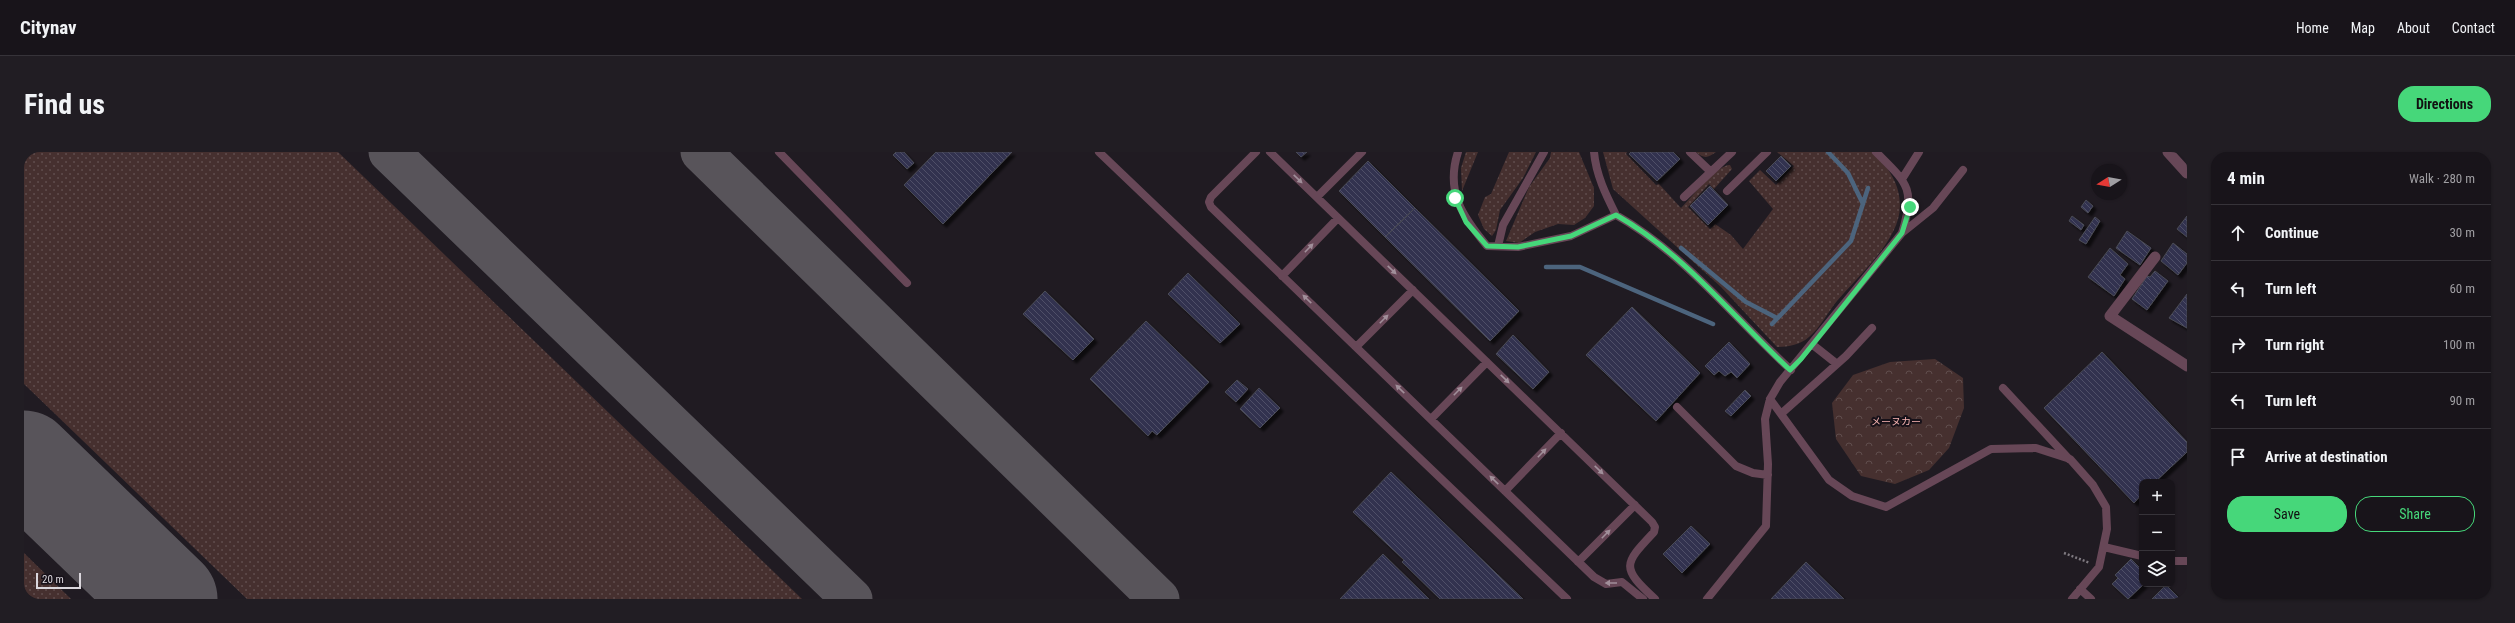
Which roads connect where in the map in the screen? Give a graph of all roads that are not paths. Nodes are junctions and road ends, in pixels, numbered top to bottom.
1 (779, 152) edge
2 (1100, 152) edge
3 (1256, 152) edge
4 (1270, 152) edge
5 (1362, 152) edge
6 (1458, 152) edge
7 (1544, 152) edge
8 (1594, 152) edge
9 (1690, 152) edge
10 (1732, 152) edge
11 (1766, 152) edge
12 (1876, 152) edge
13 (1919, 152) edge
14 (2168, 152) edge
15 (1963, 170) dead end
16 (1711, 172) junction
17 (2187, 173) edge
18 (1902, 179) junction
19 (1727, 192) dead end
20 (1317, 197) junction
21 (1684, 197) dead end
22 (1616, 215) junction
23 (1338, 218) junction
24 (1902, 233) junction
25 (1498, 246) junction
26 (2156, 257) dead end
27 (1282, 276) junction
28 (907, 283) dead end
29 (1413, 290) junction
30 (1872, 328) dead end
31 (1813, 345) junction
32 (1356, 347) junction
33 (1487, 362) junction
34 (1837, 364) junction
35 (2187, 366) edge
36 (1790, 370) junction
37 (2003, 388) dead end
38 (1770, 399) junction
39 (1676, 408) dead end
40 (1782, 413) junction
41 (1431, 419) junction
42 (1561, 433) junction
43 (2070, 460) junction
44 (1768, 475) junction
45 (1505, 491) junction
46 (1635, 505) junction
47 (2104, 547) junction
48 (2139, 555) edge
49 (2175, 561) edge
50 (2187, 561) edge
51 (1578, 562) junction
52 (2080, 589) junction
53 (1567, 599) edge
54 (1643, 599) edge
55 (1655, 599) edge
56 (1706, 599) edge
57 (2072, 599) edge
58 (2091, 599) edge

1 - 28 lane
2 - 53 lane
3 - 27 lane
4 -> 20 lane
5 - 20 lane
6 - 25 lane
7 - 25 lane
8 - 22 lane
9 - 16 lane
10 - 16 lane
11 - 19 lane
12 - 18 lane
13 - 18 lane
14 - 17 street
15 - 24 lane
16 - 21 lane
18 - 24 lane
20 - 23 lane
22 - 25 lane
22 - 36 lane
27 -> 23 lane
23 -> 29 lane
24 - 31 lane
26 - 35 street
32 -> 27 lane
32 -> 29 lane
29 - 33 lane
30 - 34 lane
31 - 34 lane
31 - 36 lane
41 -> 32 lane
41 -> 33 lane
33 -> 42 lane
34 - 40 lane
36 - 38 lane
37 - 43 lane
38 - 40 lane
38 - 44 lane
39 - 44 lane
40 - 43 lane
45 -> 41 lane
45 -> 42 lane
42 -> 46 lane
43 - 47 lane
44 - 56 lane
45 - 51 lane
51 -> 46 lane
46 - 55 lane
47 - 48 lane
47 - 52 lane
49 - 50 lane
54 -> 51 lane
52 - 57 lane
52 - 58 lane

